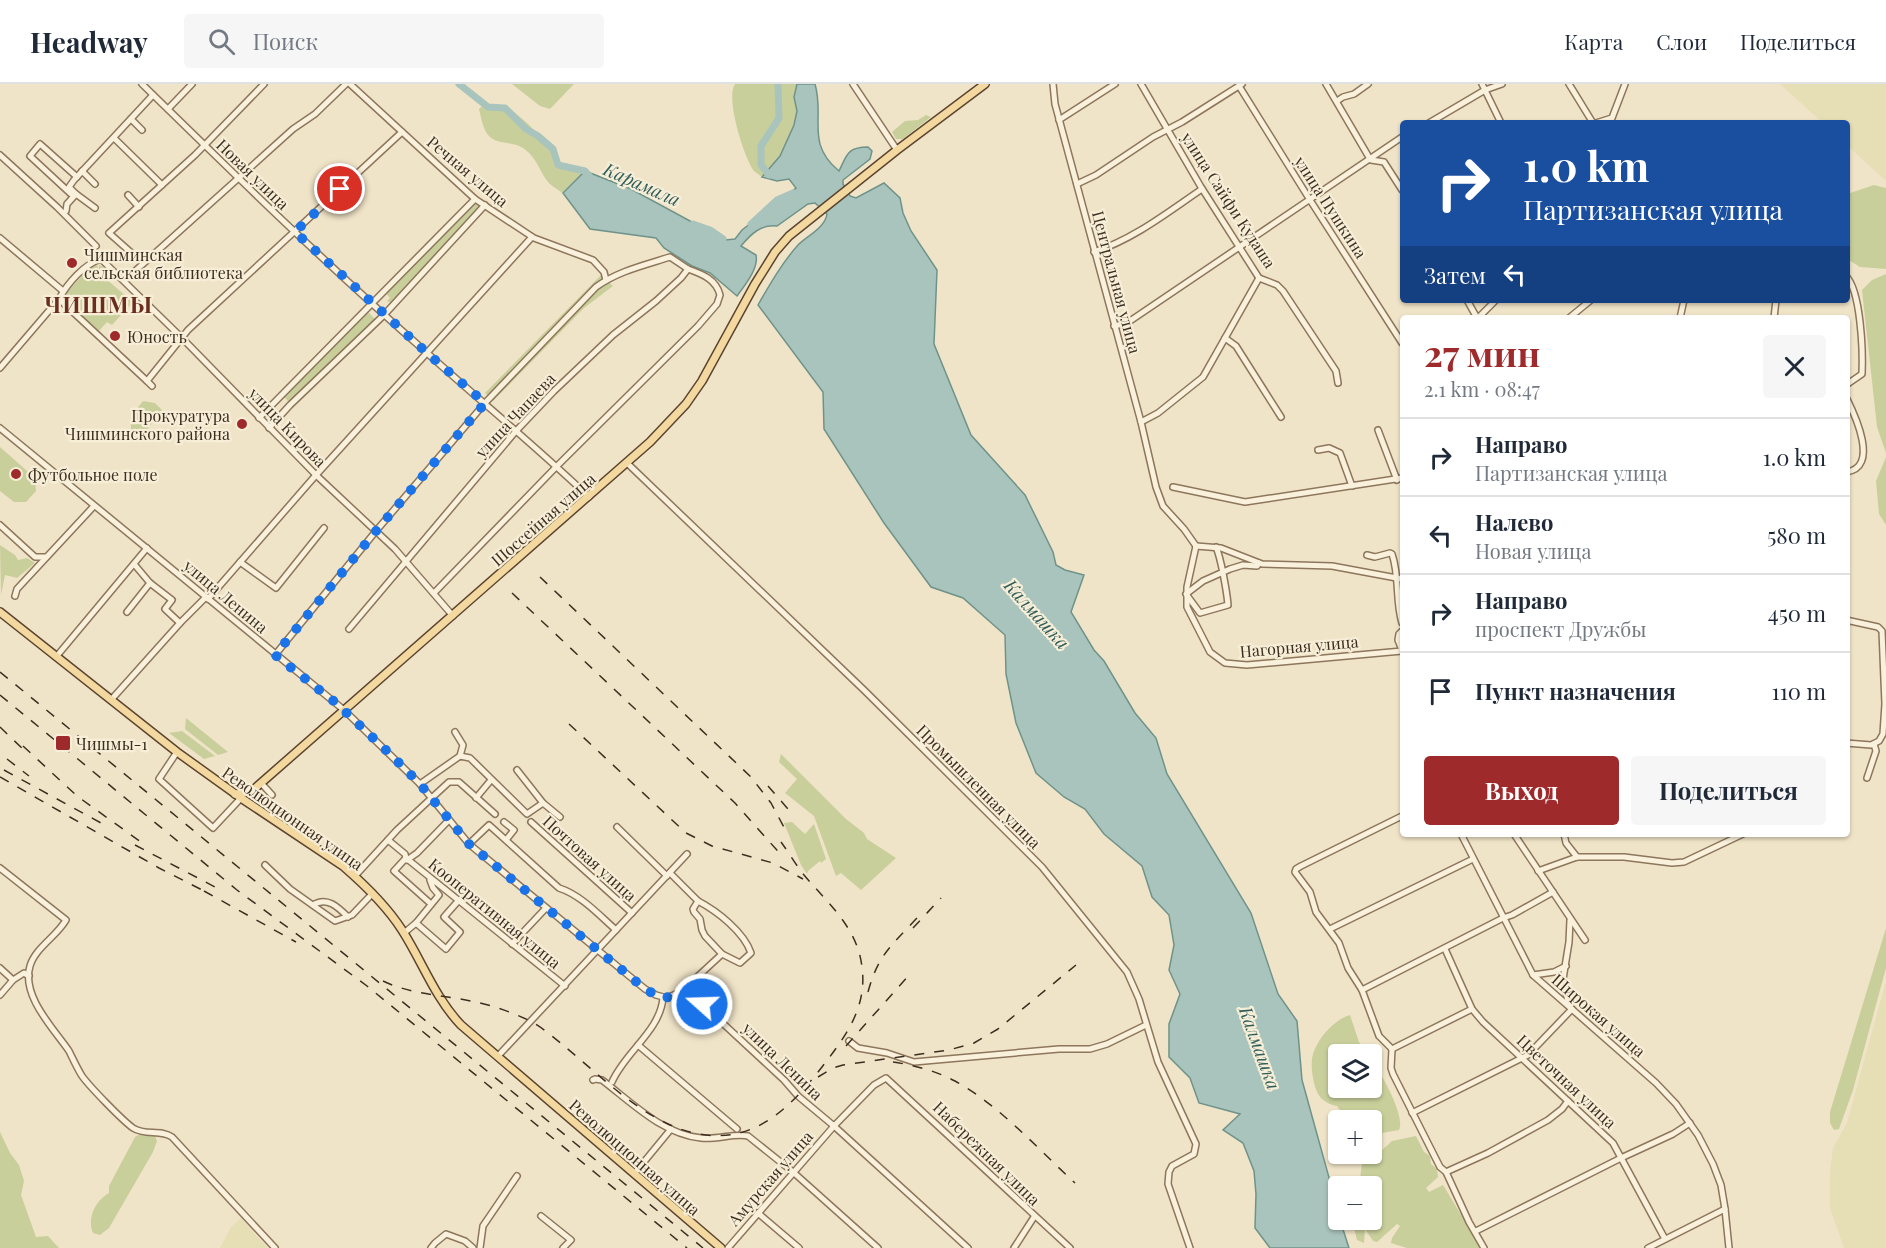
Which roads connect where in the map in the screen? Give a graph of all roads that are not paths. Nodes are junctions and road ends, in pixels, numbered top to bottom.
1 (142, 84) edge
2 (192, 84) edge
3 (264, 84) edge
4 (348, 84) edge
5 (985, 84) edge
6 (1053, 84) edge
7 (1115, 84) edge
8 (1141, 84) edge
9 (1326, 84) edge
10 (1368, 84) edge
11 (1482, 84) edge
12 (1502, 84) edge
13 (1569, 84) edge
14 (1625, 84) edge
15 (855, 85) edge
16 (1241, 85) edge
17 (1485, 90) junction
18 (153, 95) junction
19 (1337, 101) junction
20 (168, 109) junction
21 (131, 119) junction
22 (1059, 120) junction
23 (1435, 120) edge
24 (1500, 120) edge
25 (1593, 120) edge
26 (1605, 120) edge
27 (142, 129) dead end
28 (1168, 130) junction
29 (402, 132) junction
30 (114, 138) junction
31 (1400, 138) edge
32 (205, 145) junction
33 (897, 150) junction
34 (0, 155) edge
35 (1370, 159) junction
36 (82, 171) junction
37 (238, 177) junction
38 (75, 179) junction
39 (95, 184) dead end
40 (1077, 184) junction
41 (162, 185) junction
42 (1400, 187) edge
43 (1202, 189) junction
44 (74, 193) junction
45 (128, 195) dead end
46 (475, 199) junction
47 (1310, 200) junction
48 (485, 205) junction
49 (139, 207) junction
50 (95, 208) dead end
51 (66, 211) dead end
52 (295, 232) junction
53 (532, 237) junction
54 (1, 240) edge
55 (96, 246) dead end
56 (1240, 247) junction
57 (1094, 252) junction
58 (135, 256) dead end
59 (688, 269) junction
60 (134, 273) dead end
61 (1259, 278) junction
62 (606, 280) junction
63 (1850, 282) edge
64 (63, 291) junction
65 (58, 299) junction
66 (371, 303) junction
67 (1493, 303) edge
68 (1587, 303) edge
69 (384, 315) junction
70 (1481, 315) edge
71 (1573, 315) edge
72 (1114, 326) junction
73 (181, 337) junction
74 (1225, 338) junction
75 (1400, 339) edge
76 (427, 353) junction
77 (0, 368) edge
78 (147, 381) junction
79 (1850, 382) edge
80 (1338, 383) dead end
81 (152, 386) dead end
82 (485, 403) junction
83 (1850, 406) edge
84 (1281, 417) dead end
85 (259, 418) junction
86 (1141, 422) junction
87 (0, 428) edge
88 (269, 428) junction
89 (1378, 430) dead end
90 (516, 431) junction
91 (1318, 450) dead end
92 (627, 463) junction
93 (557, 466) junction
94 (1850, 471) edge
95 (316, 476) junction
96 (1400, 479) edge
97 (1352, 486) junction
98 (1173, 487) dead end
99 (589, 497) junction
100 (94, 507) junction
101 (0, 525) edge
102 (324, 528) dead end
103 (376, 531) junction
104 (1196, 546) junction
105 (1216, 547) junction
106 (147, 548) junction
107 (1367, 555) dead end
108 (46, 557) junction
109 (240, 562) junction
110 (406, 562) junction
111 (1260, 563) junction
112 (134, 564) junction
113 (1222, 573) junction
114 (1400, 579) edge
115 (150, 583) junction
116 (434, 593) junction
117 (1186, 594) junction
118 (15, 596) dead end
119 (207, 598) junction
120 (0, 612) edge
121 (127, 612) dead end
122 (1400, 614) edge
123 (453, 616) junction
124 (1850, 621) edge
125 (180, 623) junction
126 (349, 629) dead end
127 (1400, 632) edge
128 (1400, 647) edge
129 (1400, 651) edge
130 (275, 655) junction
131 (56, 657) junction
132 (111, 700) junction
133 (344, 710) junction
134 (455, 732) dead end
135 (1850, 743) edge
136 (1873, 745) junction
137 (177, 752) junction
138 (460, 756) junction
139 (517, 770) dead end
140 (1867, 778) dead end
141 (492, 780) junction
142 (261, 783) junction
143 (420, 784) junction
144 (253, 790) junction
145 (273, 795) dead end
146 (238, 796) junction
147 (431, 797) junction
148 (476, 798) junction
149 (543, 803) junction
150 (255, 808) junction
151 (495, 814) dead end
152 (1400, 817) edge
153 (560, 818) dead end
154 (449, 820) junction
155 (504, 822) dead end
156 (531, 822) dead end
157 (616, 827) dead end
158 (1462, 837) edge
159 (1516, 837) edge
160 (1565, 837) edge
161 (1724, 837) edge
162 (1736, 837) edge
163 (388, 840) junction
164 (507, 840) junction
165 (1726, 841) junction
166 (469, 844) junction
167 (687, 854) dead end
168 (1576, 857) junction
169 (406, 859) junction
170 (1473, 859) junction
171 (265, 865) dead end
172 (0, 868) edge
173 (1538, 871) junction
174 (668, 874) junction
175 (355, 876) junction
176 (429, 878) junction
177 (1553, 892) junction
178 (373, 893) junction
179 (459, 900) junction
180 (698, 901) junction
181 (431, 904) junction
182 (313, 905) junction
183 (546, 908) junction
184 (632, 913) junction
185 (348, 917) junction
186 (1503, 918) junction
187 (1570, 918) junction
188 (416, 923) junction
189 (1330, 929) junction
190 (616, 930) junction
191 (404, 933) junction
192 (1585, 940) dead end
193 (512, 944) junction
194 (597, 949) junction
195 (1445, 949) junction
196 (722, 954) junction
197 (1566, 966) junction
198 (0, 968) edge
199 (1533, 975) junction
200 (29, 976) junction
201 (13, 981) junction
202 (565, 986) junction
203 (1362, 990) junction
204 (682, 991) junction
205 (0, 995) edge
206 (663, 998) junction
207 (1570, 1007) junction
208 (1472, 1009) junction
209 (1146, 1025) junction
210 (849, 1041) dead end
211 (638, 1045) junction
212 (1392, 1049) junction
213 (498, 1056) junction
214 (1522, 1058) junction
215 (886, 1078) joint
216 (593, 1080) dead end
217 (612, 1082) dead end
218 (1568, 1101) junction
219 (1412, 1113) junction
220 (1690, 1124) junction
221 (834, 1126) junction
222 (671, 1129) junction
223 (737, 1129) dead end
224 (1622, 1158) junction
225 (793, 1172) junction
226 (1446, 1172) junction
227 (634, 1174) junction
228 (517, 1176) dead end
229 (1725, 1209) junction
230 (758, 1213) junction
231 (541, 1216) dead end
232 (1034, 1217) junction
233 (1476, 1232) junction
234 (1665, 1239) junction
235 (275, 1248) edge
236 (431, 1248) edge
237 (473, 1248) edge
238 (480, 1248) edge
239 (563, 1248) edge
240 (721, 1248) edge
241 (728, 1248) edge
242 (799, 1248) edge
243 (878, 1248) edge
244 (968, 1248) edge
245 (1014, 1248) edge
246 (1070, 1248) edge
247 (1190, 1248) edge
248 (1484, 1248) edge
249 (1648, 1248) edge
250 (1729, 1248) edge

1 - 18 street, Новая улица
2 - 20 street
3 - 32 street
4 - 29 street, Речная улица
4 - 37 street
5 - 33 main road, Шоссейная улица
6 - 22 street, Центральная улица
7 - 22 street
8 - 28 street, улица Сайфи Кудаша
9 - 19 street
10 - 19 street
11 - 17 street
12 - 17 street
13 - 25 street
14 - 26 street
15 - 33 street
16 - 28 street
16 - 47 street, улица Пушкина
17 - 23 street
17 - 24 street
18 - 20 street, Новая улица
18 - 21 street
19 - 35 street
20 - 32 street, Новая улица
21 - 27 street
21 - 30 street
22 - 40 street, Центральная улица
28 - 40 street
28 - 43 street, улица Сайфи Кудаша
29 - 46 street, Речная улица
29 - 52 street
30 - 36 street
30 - 41 street
31 - 35 street
32 - 37 street, Новая улица
32 - 41 street
33 - 92 main road, Шоссейная улица
34 - 55 street
35 - 42 street
35 - 47 street
36 - 38 street
36 - 39 street
37 - 52 street, Новая улица
37 - 60 street
38 - 44 street
38 - 44 street
40 - 57 street, Центральная улица
41 - 49 street
43 - 56 street, улица Сайфи Кудаша
43 - 57 street
44 - 50 street
44 - 51 street
45 - 49 street
46 - 48 street, Речная улица
46 - 66 street
47 - 56 street
47 - 75 street, улица Пушкина
48 - 53 street, Речная улица
48 - 69 street
49 - 58 street
52 - 66 street, Новая улица
52 - 73 street
53 - 62 street, Речная улица
53 - 76 street
54 - 64 street
56 - 61 street, улица Сайфи Кудаша
56 - 72 street
57 - 72 street, Центральная улица
59 - 62 street
59 - 90 street, улица Чапаева
59 - 93 street, Шоссейная улица
61 - 74 street
61 - 80 street, улица Сайфи Кудаша
62 - 82 street
63 - 79 street
64 - 65 street
64 - 73 street, улица Кирова
65 - 77 street
65 - 78 street
66 - 69 street, Новая улица
66 - 85 street
67 - 70 street
68 - 71 street
69 - 76 street, Новая улица
69 - 88 street
72 - 86 street, Центральная улица
73 - 78 street
73 - 85 street, улица Кирова
74 - 84 street
74 - 86 street
76 - 82 street, Новая улица
76 - 95 street
78 - 81 street
82 - 90 street, Новая улица
82 - 103 street
83 - 94 street
85 - 88 street, улица Кирова
86 - 104 street, Центральная улица
87 - 100 street, улица Ленина
88 - 95 street, улица Кирова
89 - 96 street
90 - 93 street, Новая улица
90 - 110 street, улица Чапаева
91 - 97 street
92 - 99 main road, Шоссейная улица
92 - 209 street, Промышленная улица
93 - 99 street, Новая улица
93 - 116 street, Шоссейная улица
95 - 103 street, улица Кирова
95 - 109 street
96 - 97 street
97 - 98 street
99 - 123 main road, Шоссейная улица
100 - 106 street, улица Ленина
100 - 108 street
101 - 108 street
102 - 109 street
103 - 110 street, улица Кирова
103 - 130 street
104 - 105 street
104 - 117 street, Нагорная улица
105 - 111 street
105 - 113 street
106 - 112 street
106 - 119 street, улица Ленина
107 - 114 street
108 - 118 street
109 - 119 street
110 - 116 street, улица Кирова
110 - 126 street, улица Чапаева
111 - 113 street
111 - 114 street
112 - 115 street
112 - 131 street
113 - 117 street
113 - 117 street
114 - 122 street
115 - 121 street
115 - 125 street
116 - 123 street, улица Кирова
117 - 129 street, Нагорная улица
119 - 125 street
119 - 130 street, улица Ленина
120 - 131 main road, Революционная улица
123 - 133 main road, Шоссейная улица
124 - 136 street
125 - 132 street
127 - 128 street
130 - 133 street, улица Ленина
131 - 132 main road, Революционная улица
132 - 137 main road, Революционная улица
133 - 142 main road, Шоссейная улица
133 - 143 street, улица Ленина
134 - 138 street
135 - 136 street
136 - 140 street
137 - 146 main road, Революционная улица
137 - 146 street
138 - 141 street
138 - 143 street
139 - 149 street
141 - 148 street
141 - 149 street
142 - 144 main road, Шоссейная улица
142 - 145 street
143 - 147 street, улица Ленина
144 - 146 main road, Шоссейная улица
144 - 150 main road
146 - 150 main road, Революционная улица
147 - 148 street
147 - 154 street, улица Ленина
147 - 163 street
148 - 151 street
149 - 153 street
150 - 175 main road, Революционная улица
152 - 189 street
154 - 166 street, улица Ленина
154 - 169 street
155 - 164 street
156 - 184 street, Почтовая улица
157 - 174 street
158 - 170 street, Широкая улица
159 - 173 street
160 - 168 street
161 - 165 street
162 - 165 street
163 - 169 street
163 - 175 street
164 - 166 street
164 - 190 street
165 - 168 street
166 - 183 street, улица Ленина
167 - 174 street
168 - 173 street
169 - 176 street, Кооперативная улица
169 - 181 street, Кооперативная улица
170 - 186 street, Широкая улица
170 - 189 street
171 - 182 street
172 - 200 street
173 - 177 street
174 - 180 street
174 - 184 street
175 - 178 main road, Революционная улица
176 - 179 street, Кооперативная улица
176 - 181 street
177 - 186 street
177 - 187 street
178 - 185 street
178 - 191 main road, Революционная улица
179 - 188 street
179 - 193 street, Кооперативная улица
180 - 196 street
180 - 196 street
181 - 188 street
182 - 185 street
182 - 185 street
183 - 193 street
183 - 194 street, улица Ленина
184 - 190 street
186 - 195 street
186 - 199 street, Широкая улица
187 - 192 street
187 - 197 street
188 - 191 street
189 - 203 street
190 - 194 street
191 - 213 main road, Революционная улица
193 - 202 street, Кооперативная улица
194 - 202 street
194 - 206 street, улица Ленина
195 - 203 street
195 - 208 street, Цветочная улица
196 - 204 street
197 - 199 street
197 - 207 street
198 - 201 street
199 - 207 street, Широкая улица
200 - 201 street
200 - 235 street
201 - 205 street
202 - 213 street
203 - 212 street
204 - 206 street
204 - 221 street, улица Ленина
206 - 211 street
207 - 214 street
207 - 220 street, Широкая улица
208 - 212 street
208 - 214 street, Цветочная улица
209 - 210 street
209 - 247 street, Промышленная улица
211 - 217 street
211 - 223 street
212 - 219 street
213 - 227 main road, Революционная улица
214 - 218 street, Цветочная улица
214 - 219 street
215 - 221 street, Амурская улица
215 - 232 street, Набережная улица
216 - 222 street
218 - 224 street, Цветочная улица
218 - 226 street
219 - 226 street
220 - 224 street
220 - 229 street, Широкая улица
221 - 225 street, Амурская улица
221 - 244 street, улица Ленина
222 - 225 street
222 - 227 street
224 - 233 street
224 - 234 street, Цветочная улица
225 - 230 street, Амурская улица
225 - 243 street
226 - 233 street
227 - 240 main road, Революционная улица
228 - 238 street
229 - 234 street
229 - 250 street, Широкая улица
230 - 241 street, Амурская улица
230 - 242 street
231 - 239 street
232 - 245 street
232 - 246 street, Набережная улица
233 - 248 street
234 - 249 street
236 - 237 street

